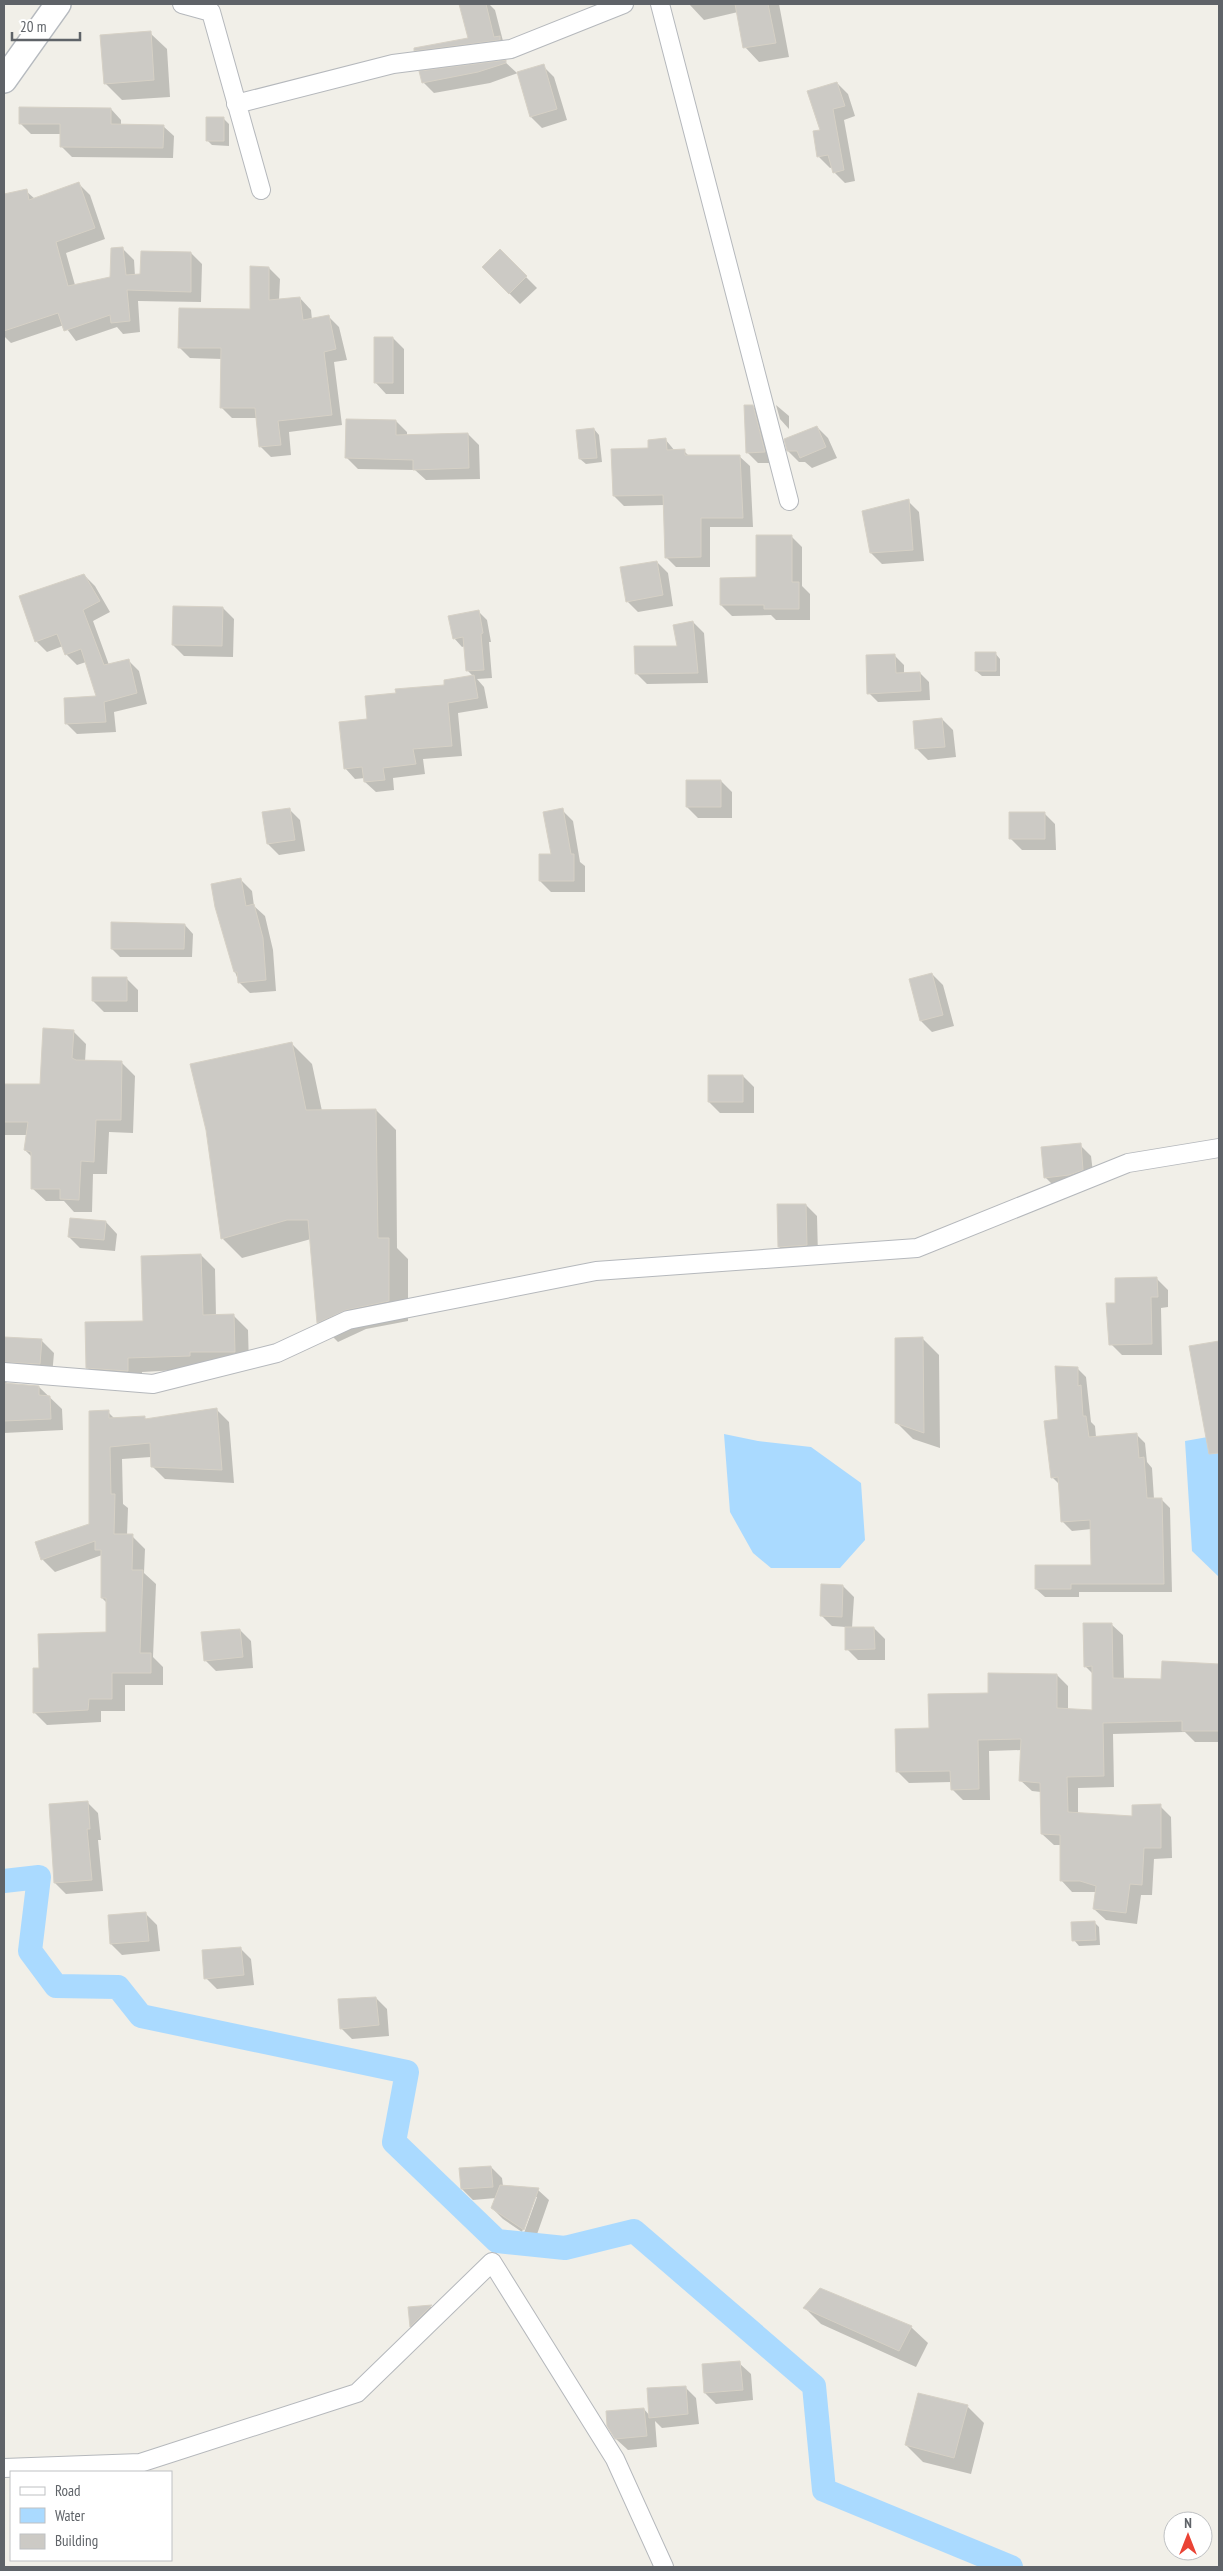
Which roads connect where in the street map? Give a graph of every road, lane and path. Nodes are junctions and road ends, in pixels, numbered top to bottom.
1 (58, 4) edge
2 (182, 4) edge
3 (624, 4) edge
4 (660, 4) edge
5 (4, 80) edge
6 (236, 104) junction
7 (260, 190) dead end
8 (789, 501) dead end
9 (1219, 1148) edge
10 (4, 1372) edge
11 (4, 2468) edge
12 (664, 2567) edge

1 - 5 main road
2 - 6 street
3 - 6 street
4 - 8 street
6 - 7 street
9 - 10 street
11 - 12 street

